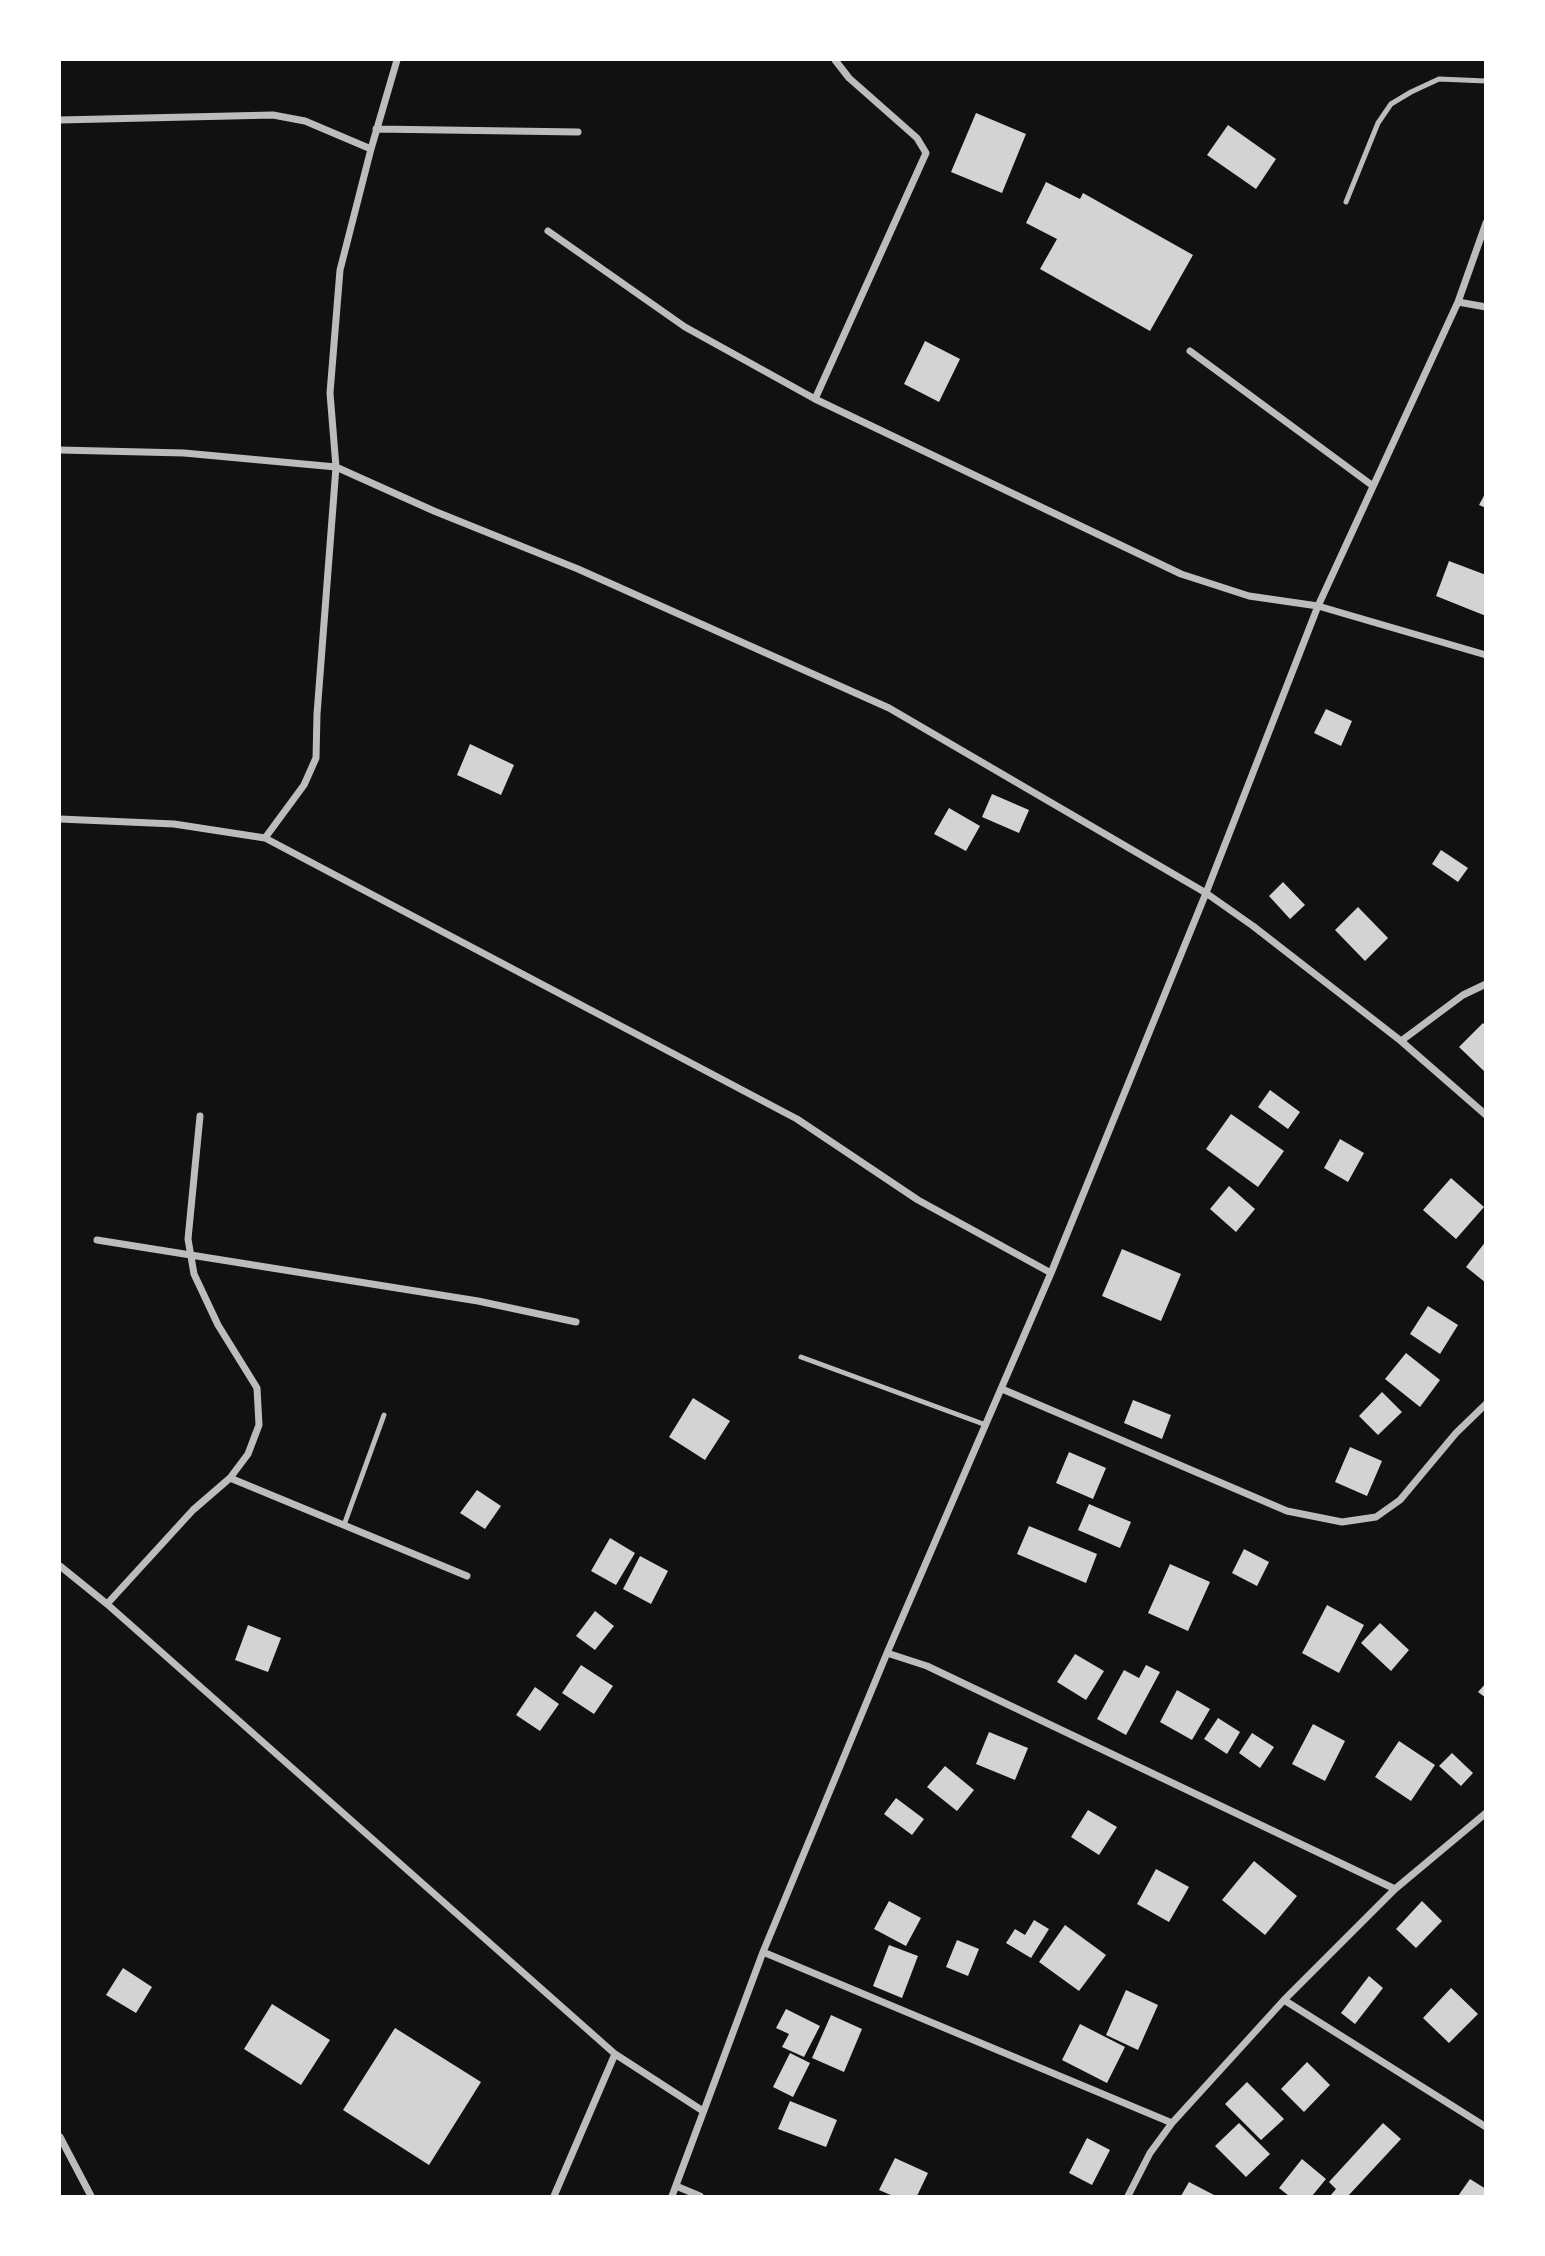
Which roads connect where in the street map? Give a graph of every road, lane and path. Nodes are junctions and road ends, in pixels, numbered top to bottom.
1 (397, 60) edge
2 (835, 60) edge
3 (1486, 81) edge
4 (60, 120) edge
5 (376, 129) junction
6 (578, 132) dead end
7 (371, 149) junction
8 (1346, 202) dead end
9 (1486, 223) edge
10 (548, 230) dead end
11 (1458, 302) junction
12 (1486, 307) edge
13 (1190, 351) dead end
14 (816, 398) junction
15 (60, 450) edge
16 (336, 467) junction
17 (1373, 486) junction
18 (1318, 606) junction
19 (1486, 655) edge
20 (60, 819) edge
21 (265, 838) junction
22 (1206, 893) junction
23 (1486, 984) edge
24 (1401, 1041) junction
25 (1486, 1115) edge
26 (200, 1116) dead end
27 (97, 1240) dead end
28 (191, 1255) junction
29 (1051, 1273) junction
30 (576, 1322) dead end
31 (801, 1357) dead end
32 (1002, 1389) junction
33 (1486, 1404) edge
34 (384, 1415) dead end
35 (986, 1425) junction
36 (230, 1478) junction
37 (344, 1525) junction
38 (60, 1566) edge
39 (467, 1576) dead end
40 (107, 1604) junction
41 (887, 1653) junction
42 (1486, 1813) edge
43 (1395, 1889) junction
44 (763, 1952) junction
45 (1284, 2000) junction
46 (615, 2054) junction
47 (703, 2111) junction
48 (1172, 2123) junction
49 (1486, 2127) edge
50 (60, 2137) edge
51 (676, 2186) junction
52 (91, 2196) edge
53 (554, 2196) edge
54 (672, 2196) edge
55 (699, 2196) edge
56 (1128, 2196) edge

1 - 5 street
2 - 14 street
3 - 8 lane
4 - 7 street
5 - 6 street
5 - 7 street
7 - 16 street
9 - 11 street
10 - 14 street
11 - 12 street
11 - 17 street
13 - 17 street
14 - 18 street
15 - 16 street
16 - 21 street
16 - 22 street
17 - 18 street
18 - 19 street
18 - 22 street
20 - 21 street
21 - 29 street
22 - 24 street
22 - 29 street
23 - 24 street
24 - 25 street
26 - 28 street
27 - 28 street
28 - 30 street
28 - 36 street
29 - 32 street
31 - 35 lane
32 - 33 street
32 - 35 street
34 - 37 lane
35 - 41 street
36 - 37 street
36 - 40 street
37 - 39 street
38 - 40 street
40 - 46 street
41 - 43 street
41 - 44 street
42 - 43 street
43 - 45 street
44 - 47 street
44 - 48 street
45 - 48 street
45 - 49 street
46 - 47 street
46 - 53 street
47 - 51 street
48 - 56 street
50 - 52 street
51 - 54 street
51 - 55 street

